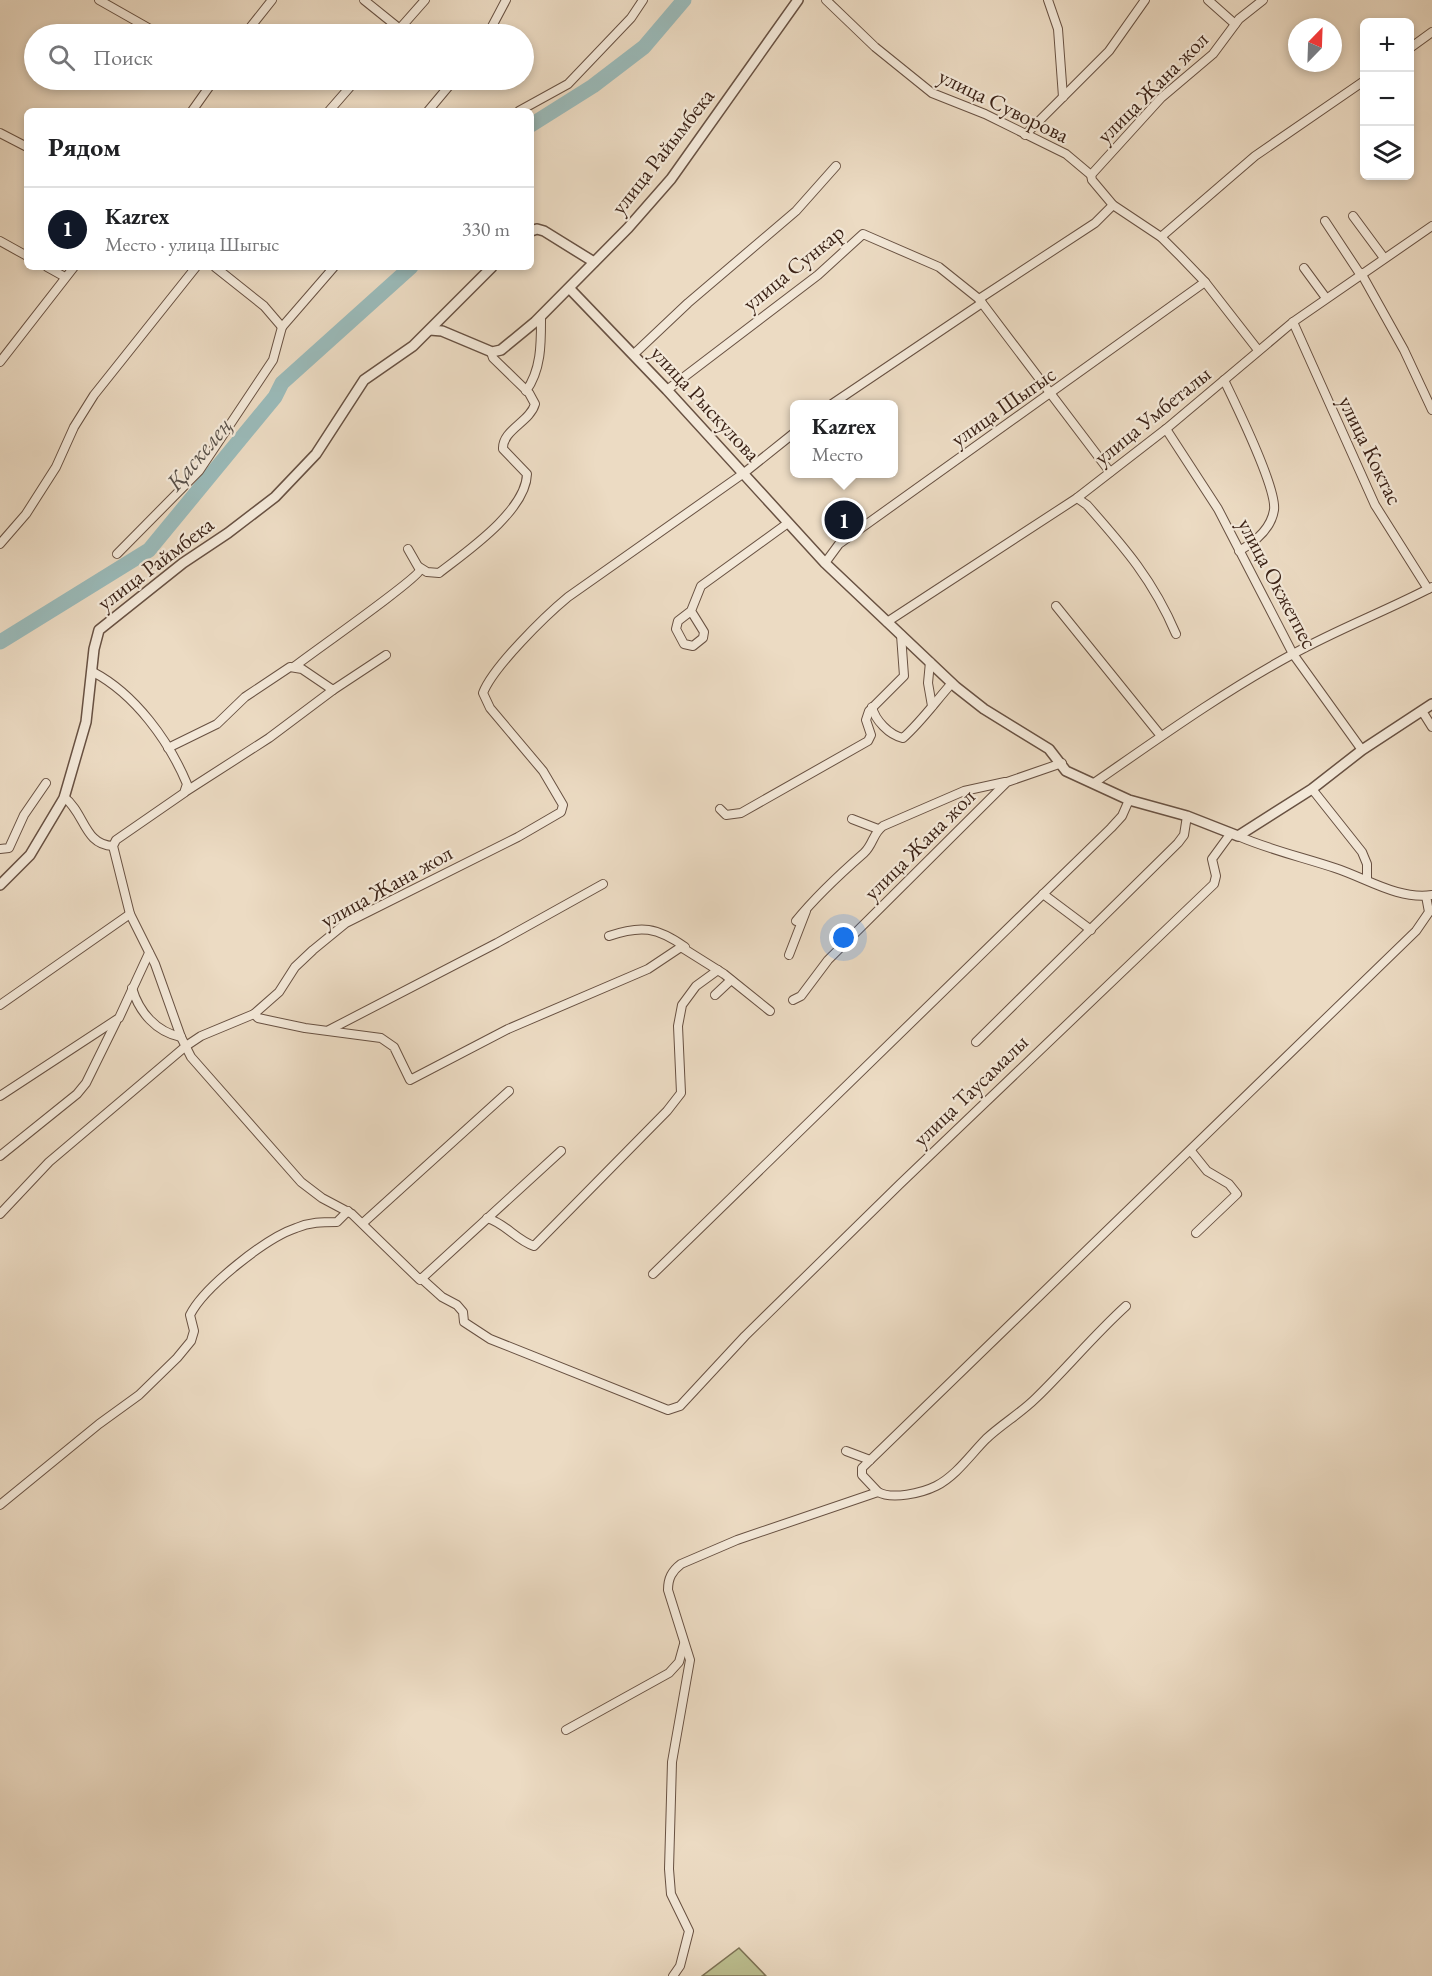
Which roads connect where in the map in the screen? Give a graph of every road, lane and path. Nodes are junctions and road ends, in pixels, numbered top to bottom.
1 (99, 0) edge
2 (272, 0) edge
3 (364, 0) edge
4 (425, 0) edge
5 (506, 0) edge
6 (643, 0) edge
7 (798, 0) edge
8 (826, 0) edge
9 (1048, 0) edge
10 (1145, 0) edge
11 (1208, 0) edge
12 (1263, 0) edge
13 (141, 24) edge
14 (253, 24) edge
15 (390, 24) edge
16 (405, 24) edge
17 (493, 24) edge
18 (1235, 24) junction
19 (1432, 32) edge
20 (1414, 45) edge
21 (1360, 84) edge
22 (207, 90) edge
23 (347, 90) edge
24 (446, 90) edge
25 (1063, 97) junction
26 (194, 108) edge
27 (332, 108) edge
28 (431, 108) edge
29 (524, 108) edge
30 (0, 133) edge
31 (1025, 135) junction
32 (24, 145) edge
33 (836, 166) dead end
34 (1091, 175) junction
35 (1113, 205) junction
36 (1353, 216) dead end
37 (1325, 221) dead end
38 (1432, 226) edge
39 (534, 230) edge
40 (1161, 237) junction
41 (0, 240) edge
42 (24, 254) edge
43 (1384, 258) junction
44 (594, 262) junction
45 (1304, 268) dead end
46 (52, 270) edge
47 (71, 270) edge
48 (194, 270) edge
49 (219, 270) edge
50 (331, 270) edge
51 (489, 270) edge
52 (1361, 273) junction
53 (65, 277) junction
54 (1205, 282) junction
55 (570, 289) junction
56 (1326, 298) junction
57 (981, 301) junction
58 (542, 316) junction
59 (1293, 322) junction
60 (282, 327) junction
61 (430, 330) junction
62 (1258, 350) junction
63 (491, 352) junction
64 (634, 354) junction
65 (0, 362) edge
66 (1224, 380) junction
67 (667, 390) junction
68 (526, 391) junction
69 (1050, 395) junction
70 (839, 400) edge
71 (1432, 410) edge
72 (1166, 429) junction
73 (790, 437) edge
74 (1110, 472) junction
75 (744, 473) junction
76 (1077, 498) junction
77 (788, 523) junction
78 (0, 544) edge
79 (408, 549) dead end
80 (1239, 551) junction
81 (117, 554) dead end
82 (825, 563) junction
83 (418, 567) junction
84 (1430, 588) edge
85 (1056, 606) dead end
86 (691, 611) junction
87 (887, 622) junction
88 (901, 634) junction
89 (1176, 634) dead end
90 (1293, 654) junction
91 (386, 655) dead end
92 (930, 662) junction
93 (295, 666) junction
94 (93, 672) junction
95 (952, 683) junction
96 (333, 690) junction
97 (1432, 704) edge
98 (932, 705) junction
99 (872, 707) junction
100 (1422, 711) junction
101 (1432, 727) edge
102 (1161, 736) junction
103 (168, 748) junction
104 (1362, 750) junction
105 (1062, 763) junction
106 (1007, 782) junction
107 (46, 783) dead end
108 (1094, 783) junction
109 (1312, 789) junction
110 (184, 793) junction
111 (64, 797) junction
112 (1129, 800) junction
113 (720, 809) dead end
114 (1187, 816) junction
115 (852, 819) dead end
116 (874, 831) junction
117 (1234, 835) junction
118 (113, 846) junction
119 (0, 849) edge
120 (1367, 880) junction
121 (603, 884) dead end
122 (0, 885) edge
123 (1043, 894) junction
124 (1429, 896) edge
125 (807, 907) junction
126 (130, 914) junction
127 (796, 921) dead end
128 (1091, 930) junction
129 (609, 936) dead end
130 (685, 947) junction
131 (149, 953) junction
132 (789, 955) dead end
133 (717, 970) junction
134 (731, 980) junction
135 (132, 988) junction
136 (715, 995) dead end
137 (793, 1000) dead end
138 (0, 1005) edge
139 (770, 1011) dead end
140 (254, 1014) junction
141 (116, 1022) junction
142 (328, 1030) junction
143 (181, 1037) junction
144 (976, 1042) dead end
145 (186, 1046) junction
146 (509, 1091) dead end
147 (0, 1096) edge
148 (561, 1151) dead end
149 (1191, 1151) junction
150 (0, 1156) edge
151 (348, 1210) junction
152 (0, 1214) edge
153 (487, 1218) junction
154 (363, 1223) junction
155 (1196, 1233) dead end
156 (653, 1274) dead end
157 (422, 1279) junction
158 (1126, 1306) dead end
159 (846, 1451) dead end
160 (870, 1460) junction
161 (879, 1492) junction
162 (0, 1505) edge
163 (684, 1642) junction
164 (566, 1730) dead end
165 (674, 1976) edge

1 - 13 street
2 - 14 street
3 - 15 street
4 - 16 street
5 - 17 street
6 - 29 street
7 - 44 street, улица Райымбека
8 - 31 street, улица Суворова
9 - 25 street
10 - 25 street
11 - 18 street
12 - 18 street, улица Жана жол
18 - 34 street, улица Жана жол
19 - 20 street
21 - 40 street
22 - 26 street
23 - 27 street
24 - 28 street
25 - 31 street
30 - 32 street
31 - 34 street, улица Суворова
33 - 64 street
34 - 35 street, улица Суворова
35 - 40 street, улица Суворова
35 - 57 street
36 - 43 street
37 - 52 street
38 - 43 street, улица Умбеталы
39 - 44 street
40 - 54 street, улица Суворова
41 - 42 street
43 - 52 street, улица Умбеталы
44 - 55 street
45 - 56 street
46 - 53 street
47 - 53 street
48 - 78 street
49 - 60 street
50 - 60 street
51 - 61 street
52 - 56 street, улица Умбеталы
52 - 71 street
53 - 65 street
54 - 62 street, улица Суворова
54 - 69 street, улица Шыгыс
55 - 58 street
55 - 64 street, улица Рыскулова
56 - 59 street, улица Умбеталы
57 - 67 street, улица Сункар
57 - 69 street, улица Сункар
57 - 70 street
58 - 63 street
58 - 68 street
59 - 62 street, улица Умбеталы
59 - 84 street, улица Коктас
60 - 81 street
61 - 63 street
61 - 94 street, улица Раймбека
62 - 66 street, улица Умбеталы
63 - 68 street
64 - 67 street, улица Рыскулова
66 - 72 street, улица Умбеталы
66 - 80 street
67 - 75 street, улица Рыскулова
68 - 83 street
69 - 74 street, улица Сункар
69 - 82 street, улица Шыгыс
72 - 74 street, улица Умбеталы
72 - 80 street, улица Окжетпес
73 - 75 street, улица Жана жол
74 - 76 street, улица Умбеталы
75 - 77 street, улица Рыскулова
75 - 140 street, улица Жана жол
76 - 87 street, улица Умбеталы
76 - 89 street
77 - 82 street, улица Рыскулова
77 - 86 street
79 - 83 street
80 - 90 street, улица Окжетпес
82 - 87 street, улица Рыскулова
83 - 93 street
84 - 90 street
85 - 102 street
86 - 86 street
87 - 88 street, улица Рыскулова
88 - 92 street, улица Рыскулова
88 - 99 street
90 - 102 street
90 - 104 street, улица Окжетпес
91 - 96 street
92 - 95 street, улица Рыскулова
92 - 98 street
93 - 96 street
93 - 103 street
94 - 103 street
94 - 111 street, улица Раймбека
95 - 98 street
95 - 105 street, улица Рыскулова
96 - 110 street
97 - 100 street, улица Таусамалы
98 - 99 street
99 - 113 street
100 - 101 street
100 - 104 street, улица Таусамалы
102 - 108 street
103 - 110 street
104 - 109 street, улица Таусамалы
105 - 106 street, улица Жана жол
105 - 108 street, улица Рыскулова
106 - 116 street
106 - 137 street, улица Жана жол
107 - 119 street
108 - 112 street, улица Рыскулова
109 - 117 street, улица Таусамалы
109 - 120 street
110 - 118 street
111 - 118 street
111 - 122 street, улица Раймбека
112 - 114 street, улица Рыскулова
112 - 123 street
114 - 117 street, улица Рыскулова
114 - 128 street
115 - 116 street
116 - 125 street
117 - 120 street
117 - 157 street, улица Таусамалы
118 - 126 street
120 - 124 street
121 - 142 street
123 - 128 street
123 - 156 street
124 - 149 street
125 - 127 street
125 - 132 street
126 - 131 street
126 - 138 street
128 - 144 street
129 - 130 street
130 - 133 street
130 - 142 street
131 - 135 street
131 - 143 street
133 - 134 street
133 - 153 street
134 - 136 street
134 - 139 street
135 - 141 street
135 - 143 street
140 - 142 street
140 - 145 street, улица Жана жол
141 - 147 street
141 - 150 street
143 - 145 street
145 - 151 street
145 - 152 street, улица Жана жол
146 - 154 street
148 - 153 street
149 - 155 street
149 - 160 street
151 - 154 street
151 - 162 street
153 - 157 street
154 - 157 street
158 - 161 street
159 - 160 street
160 - 161 street
161 - 163 street
163 - 164 street
163 - 165 street

